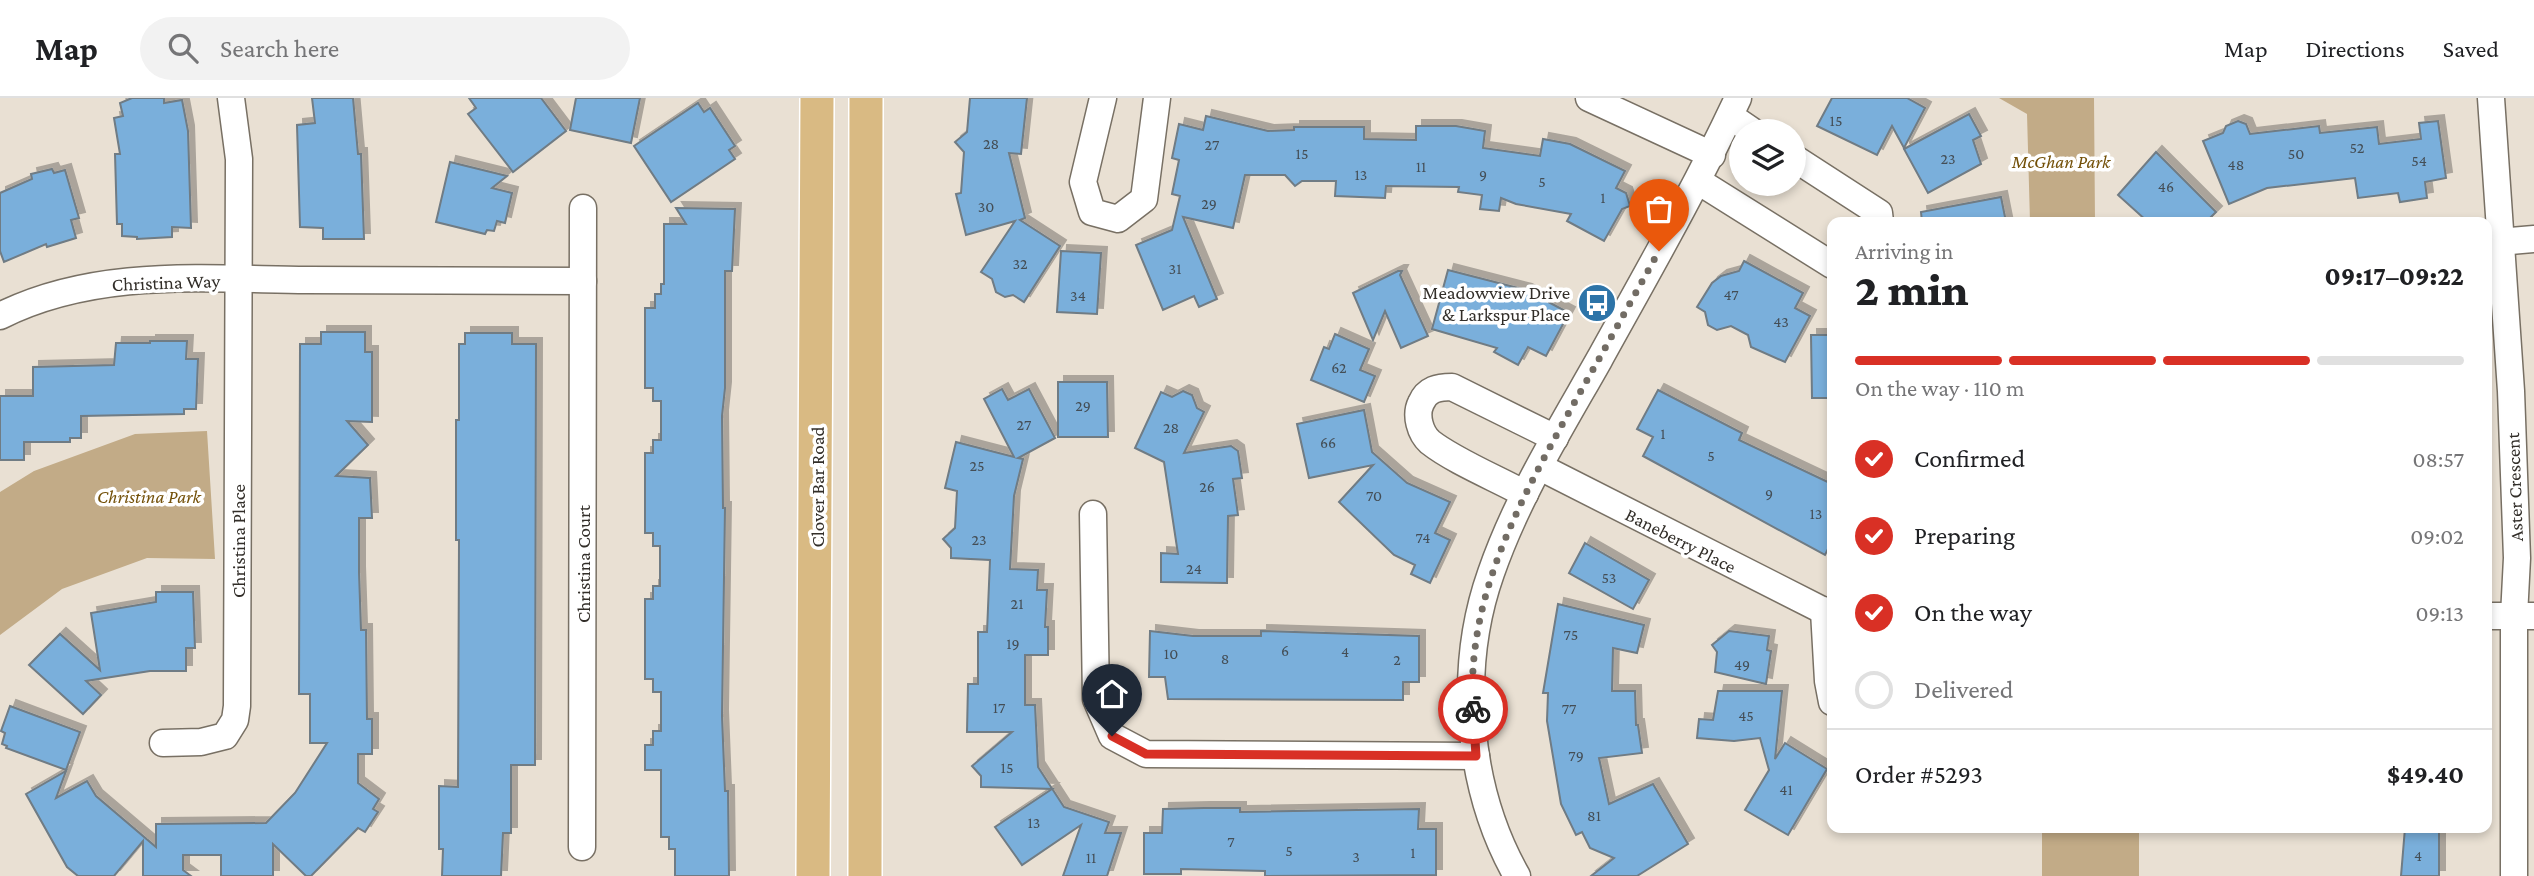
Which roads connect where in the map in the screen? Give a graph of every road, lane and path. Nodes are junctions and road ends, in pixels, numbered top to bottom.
1 (232, 98) edge
2 (817, 98) edge
3 (866, 98) edge
4 (1103, 98) edge
5 (1157, 98) edge
6 (1589, 98) edge
7 (2491, 98) edge
8 (1734, 107) edge
9 (1712, 155) junction
10 (1806, 166) edge
11 (1698, 181) junction
12 (583, 208) dead end
13 (1879, 217) edge
14 (2534, 239) edge
15 (2494, 242) edge
16 (1827, 262) edge
17 (239, 279) junction
18 (583, 281) junction
19 (0, 316) edge
20 (1555, 438) junction
21 (1540, 467) junction
22 (1525, 494) junction
23 (1093, 514) dead end
24 (2526, 558) edge
25 (1827, 610) edge
26 (2492, 616) edge
27 (2524, 616) edge
28 (163, 743) dead end
29 (1476, 756) junction
30 (582, 847) dead end
31 (813, 876) edge
32 (865, 876) edge
33 (1517, 876) edge
34 (2514, 876) edge

1 - 17 street, Christina Way
2 - 31 main road, Clover Bar Road
3 - 32 main road
4 - 5 street
6 - 9 street
7 - 15 street, Aster Crescent
8 - 9 street
9 - 11 street
10 - 13 street
11 - 16 street
11 - 20 street
12 - 18 street, Christina Court
14 - 15 street
15 - 24 street, Aster Crescent
17 - 18 street
17 - 19 street, Christina Way
17 - 28 street, Christina Place
18 - 30 street, Christina Court
20 - 21 street
20 - 22 street
21 - 22 street
21 - 25 street, Baneberry Place
22 - 29 street
23 - 29 street
24 - 27 street, Aster Crescent
26 - 27 street
27 - 34 street, Aster Crescent
29 - 33 street

